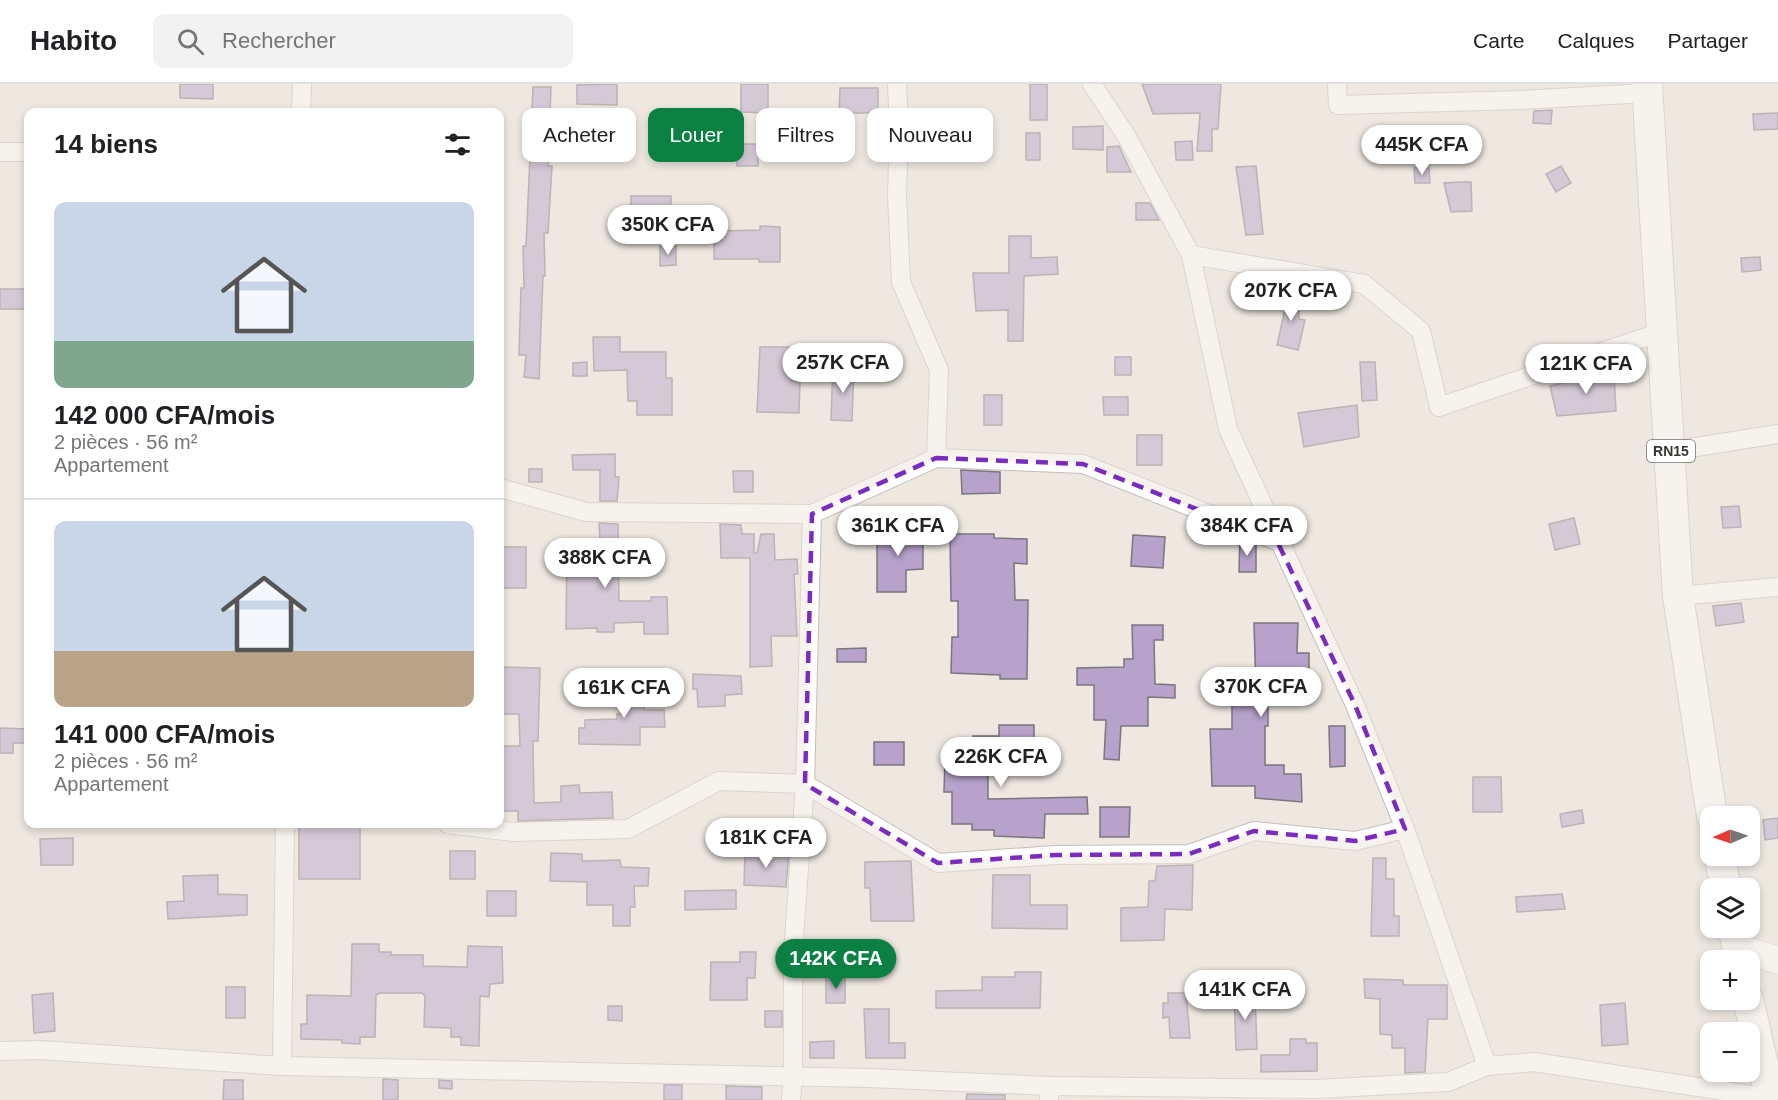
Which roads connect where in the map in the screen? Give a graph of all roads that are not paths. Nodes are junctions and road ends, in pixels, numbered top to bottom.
1 (303, 84) edge
2 (897, 84) edge
3 (1337, 84) edge
4 (1088, 85) edge
5 (1647, 88) edge
6 (301, 108) edge
7 (0, 152) edge
8 (24, 152) edge
9 (1191, 255) junction
10 (1664, 331) junction
11 (1778, 434) edge
12 (1671, 451) junction
13 (936, 458) junction
14 (504, 489) edge
15 (812, 514) junction
16 (1277, 541) junction
17 (1778, 588) edge
18 (1678, 596) junction
19 (806, 784) junction
20 (1710, 806) edge
21 (285, 828) edge
22 (480, 828) edge
23 (1405, 829) junction
24 (1736, 945) edge
25 (1778, 960) edge
26 (1750, 1010) edge
27 (0, 1051) edge
28 (282, 1066) junction
29 (1487, 1066) junction
30 (793, 1076) junction
31 (1050, 1093) edge
32 (1770, 1099) edge
33 (791, 1100) edge

1 - 6 street
2 - 13 street
3 - 5 street
4 - 9 street
5 - 10 main road, RN15
7 - 8 street
9 - 10 street
9 - 16 street
10 - 12 main road, RN15
11 - 12 street
12 - 18 main road, RN15
13 - 15 street
13 - 16 street
14 - 15 street
15 - 19 street
16 - 23 street
17 - 18 street
18 - 20 main road, RN15
19 - 22 street
19 - 23 street
19 - 30 street
21 - 28 street
23 - 29 street
24 - 25 street
26 - 32 main road
27 - 28 street
28 - 30 street
29 - 31 street
29 - 32 street
30 - 31 street
30 - 33 street

